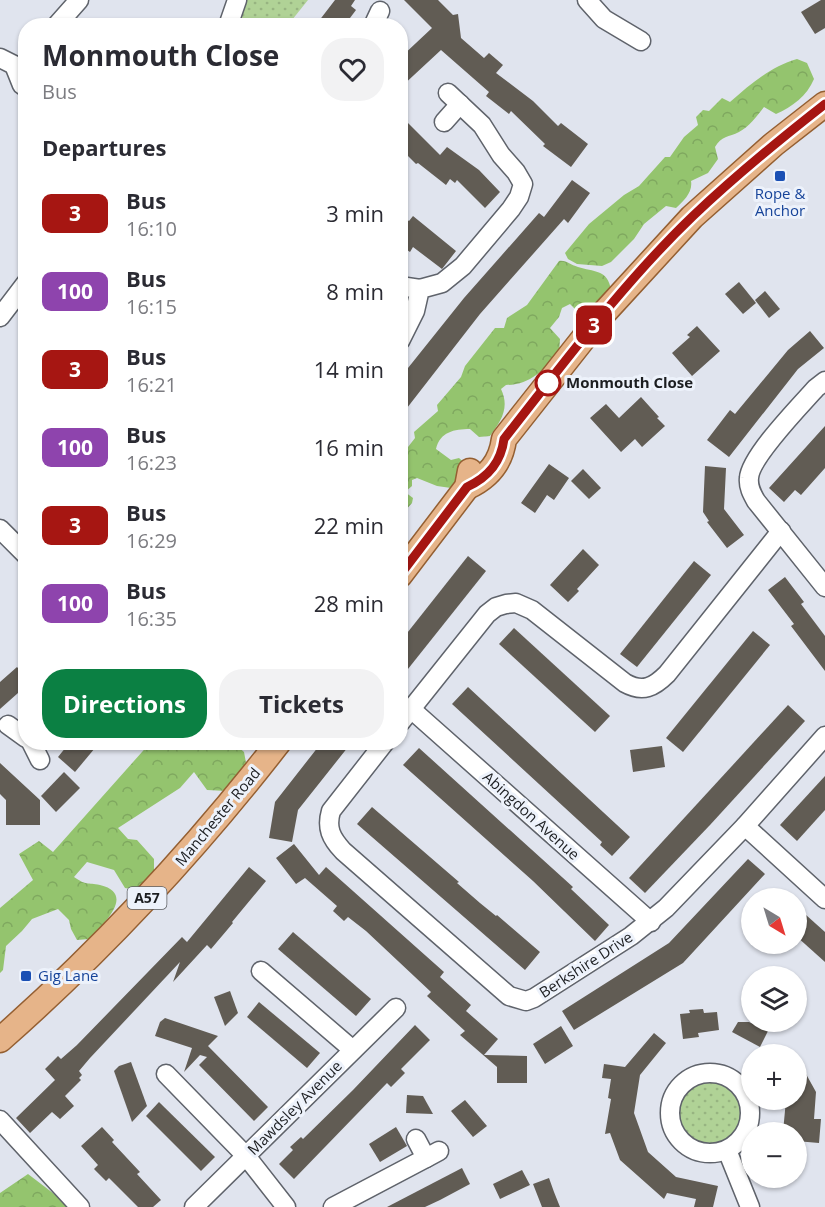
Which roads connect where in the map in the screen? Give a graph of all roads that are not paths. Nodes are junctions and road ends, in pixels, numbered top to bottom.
1 (79, 0) edge
2 (237, 0) edge
3 (587, 0) edge
4 (63, 18) edge
5 (231, 18) edge
6 (644, 42) dead end
7 (13, 59) edge
8 (18, 73) edge
9 (825, 104) edge
10 (444, 122) dead end
11 (408, 288) edge
12 (420, 290) junction
13 (18, 294) edge
14 (0, 317) edge
15 (408, 325) edge
16 (825, 381) edge
17 (0, 529) edge
18 (781, 531) junction
19 (18, 547) edge
20 (408, 562) edge
21 (825, 586) edge
22 (408, 713) edge
23 (408, 718) edge
24 (8, 725) dead end
25 (18, 732) edge
26 (825, 736) edge
27 (35, 750) edge
28 (273, 750) edge
29 (379, 750) edge
30 (40, 760) dead end
31 (745, 826) junction
32 (825, 899) edge
33 (651, 922) junction
34 (261, 971) dead end
35 (396, 1008) dead end
36 (0, 1040) edge
37 (353, 1050) junction
38 (166, 1074) dead end
39 (0, 1120) edge
40 (416, 1139) dead end
41 (727, 1149) junction
42 (246, 1156) junction
43 (80, 1207) edge
44 (194, 1207) edge
45 (286, 1207) edge
46 (333, 1207) edge
47 (750, 1207) edge

1 - 4 street
2 - 5 street
3 - 6 street
7 - 8 street
9 - 20 main road
10 - 12 street
11 - 12 street
12 - 15 street
13 - 14 street
16 - 18 street
17 - 19 street
18 - 21 street
18 - 22 street
23 - 33 street, Abingdon Avenue
24 - 25 street
26 - 31 street, Berkshire Drive
27 - 30 street
28 - 36 main road, Manchester Road / A57
29 - 33 street, Berkshire Drive
31 - 32 street
31 - 33 street, Berkshire Drive
34 - 37 street
35 - 37 street, Mawdsley Avenue
37 - 42 street, Mawdsley Avenue
38 - 42 street
39 - 43 street
40 - 46 street
41 - 41 street
41 - 47 street
42 - 44 street, Mawdsley Avenue
42 - 45 street

